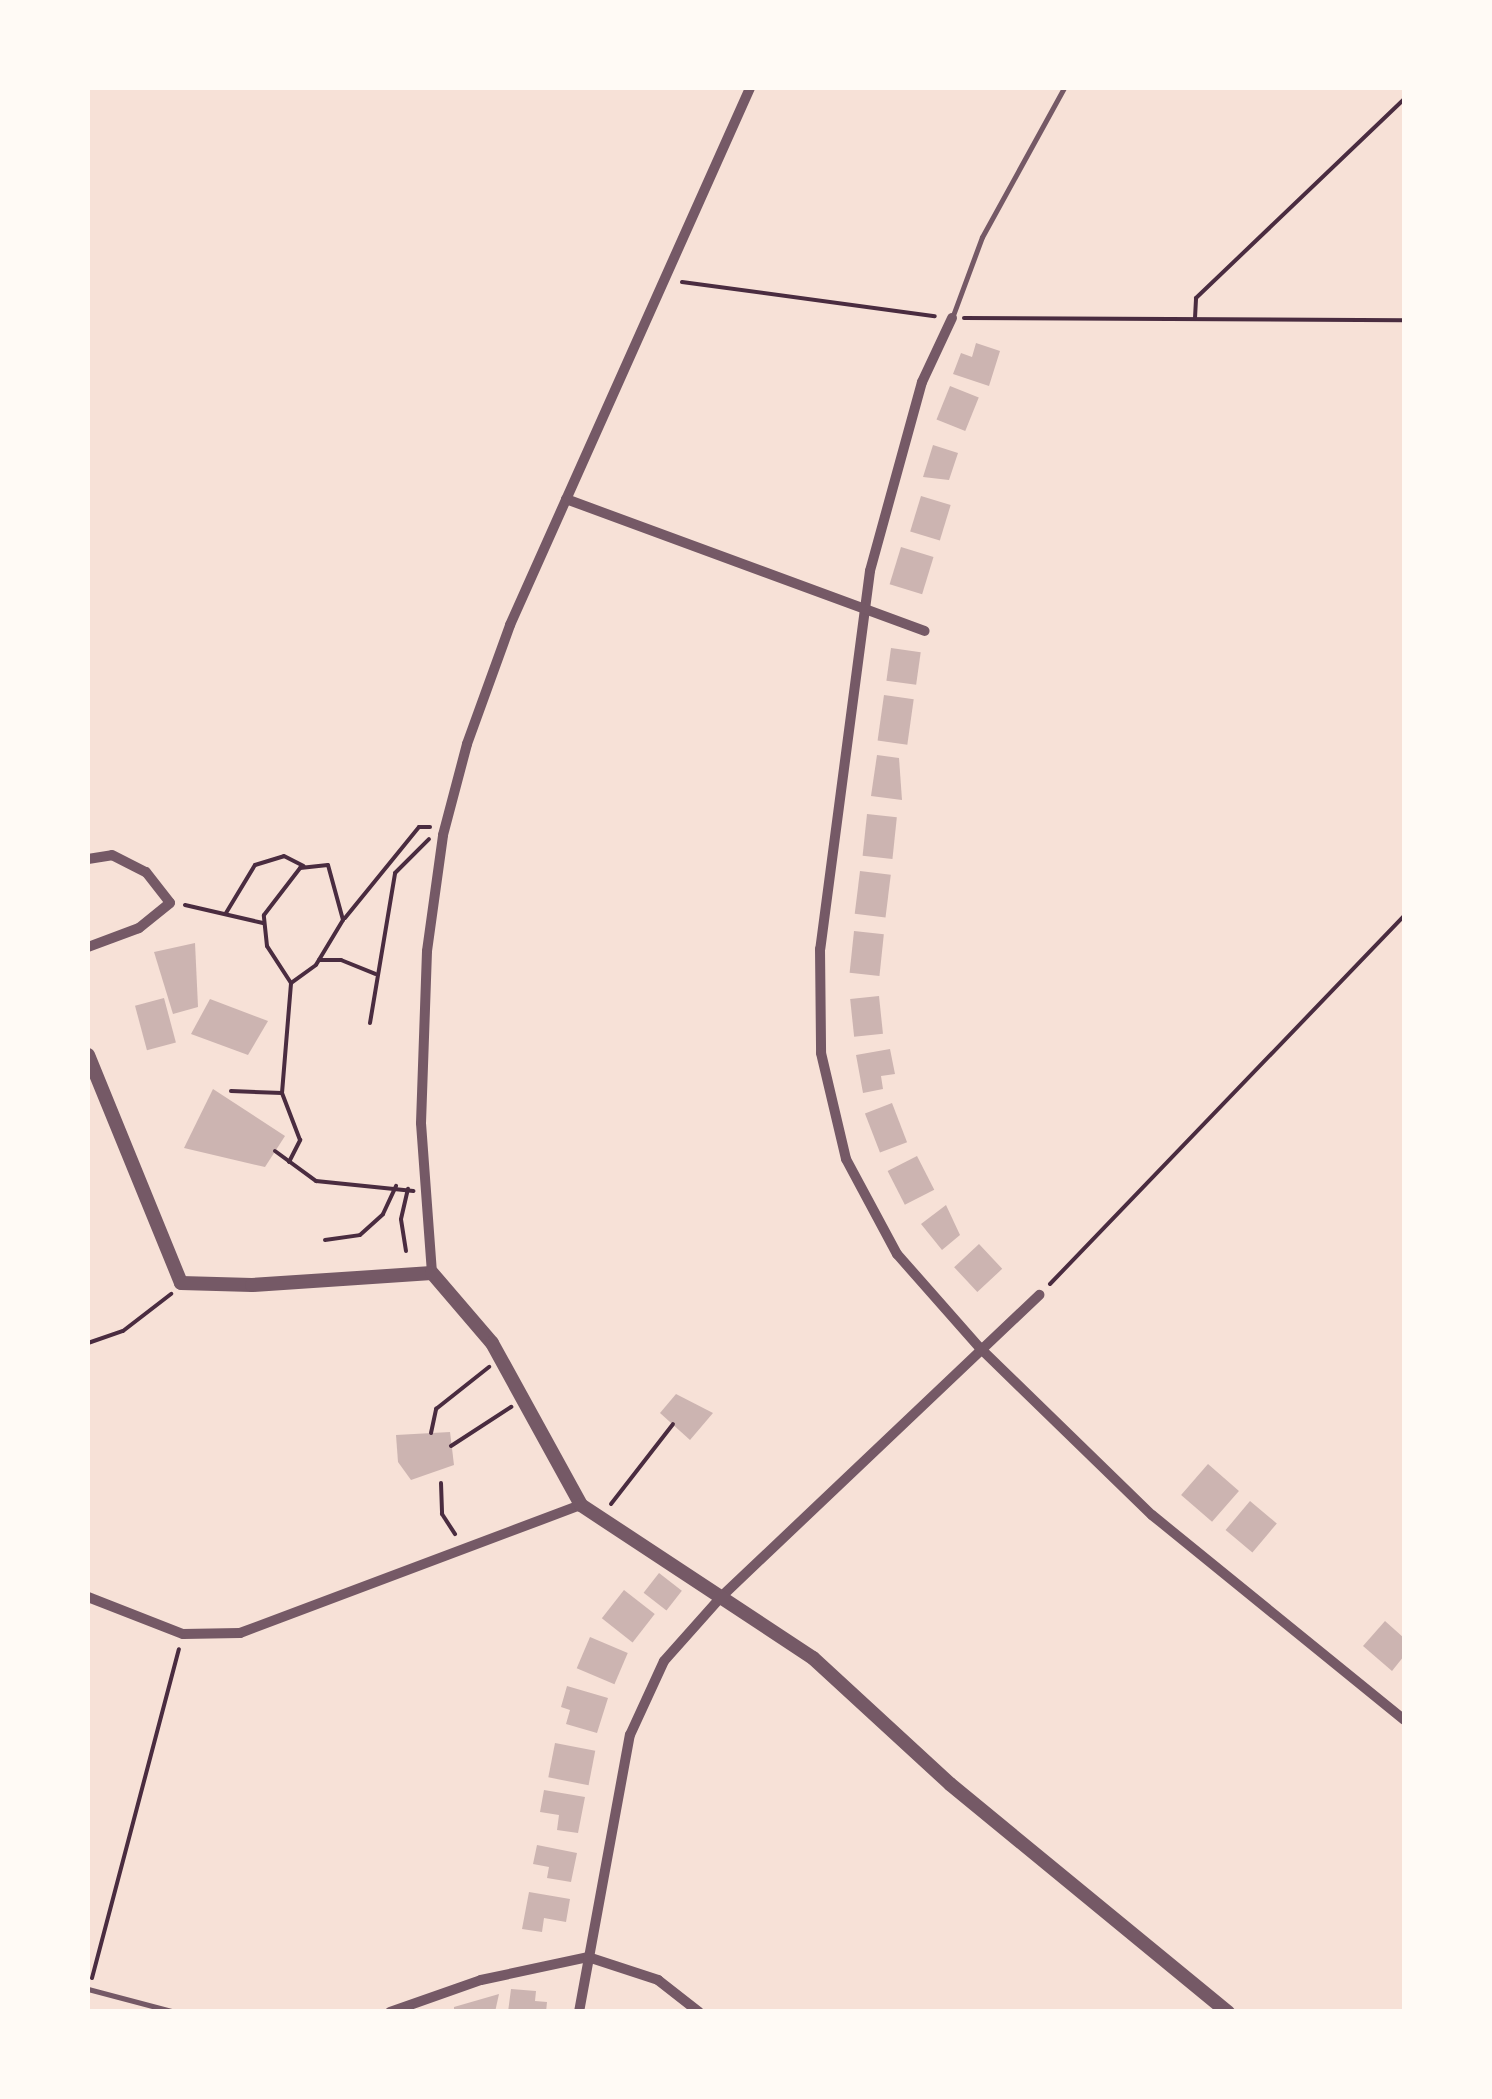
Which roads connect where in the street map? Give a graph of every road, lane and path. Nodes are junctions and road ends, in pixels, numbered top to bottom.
1 (750, 88) edge
2 (1064, 88) edge
3 (1404, 99) edge
4 (666, 278) junction
5 (952, 318) junction
6 (1196, 318) junction
7 (1404, 320) edge
8 (566, 499) junction
9 (864, 609) junction
10 (925, 631) dead end
11 (443, 835) junction
12 (88, 859) edge
13 (306, 868) junction
14 (170, 903) junction
15 (226, 914) junction
16 (1404, 916) edge
17 (343, 920) junction
18 (264, 923) junction
19 (88, 946) edge
20 (319, 960) junction
21 (375, 974) junction
22 (291, 984) junction
23 (370, 1022) dead end
24 (88, 1055) edge
25 (231, 1092) dead end
26 (282, 1093) junction
27 (275, 1151) dead end
28 (289, 1162) junction
29 (396, 1186) junction
30 (408, 1189) junction
31 (428, 1194) junction
32 (325, 1240) dead end
33 (406, 1251) dead end
34 (432, 1273) junction
35 (180, 1283) junction
36 (1040, 1294) joint
37 (88, 1344) edge
38 (979, 1347) junction
39 (501, 1358) junction
40 (524, 1400) junction
41 (672, 1424) dead end
42 (431, 1433) dead end
43 (452, 1446) dead end
44 (440, 1483) dead end
45 (581, 1505) junction
46 (600, 1518) junction
47 (470, 1548) junction
48 (88, 1597) edge
49 (721, 1597) junction
50 (182, 1634) junction
51 (1404, 1720) edge
52 (588, 1956) junction
53 (88, 1989) edge
54 (175, 2012) edge
55 (390, 2012) edge
56 (580, 2012) edge
57 (700, 2012) edge
58 (1228, 2012) edge

1 - 4 street
2 - 5 lane
3 - 6 path
4 - 5 path
4 - 8 street
5 - 6 path
5 - 9 street
6 - 7 path
8 - 9 street
8 - 11 street
9 - 10 street
9 - 38 street
11 - 17 path
11 - 21 path
11 - 31 street
12 - 14 street
13 - 15 path
13 - 17 path
13 - 18 path
14 - 15 path
14 - 19 street
15 - 18 path
16 - 36 path
17 - 20 path
18 - 22 path
20 - 21 path
20 - 22 path
21 - 23 path
22 - 26 path
24 - 35 street
25 - 26 path
26 - 28 path
27 - 28 path
28 - 29 path
29 - 30 path
29 - 32 path
30 - 31 path
30 - 33 path
31 - 34 street
34 - 35 street
34 - 39 street
35 - 37 path
36 - 38 street
38 - 49 street
38 - 51 street
39 - 40 street
39 - 42 path
40 - 43 path
40 - 45 street
41 - 46 path
44 - 47 path
45 - 46 street
45 - 47 street
46 - 49 street
47 - 50 street
48 - 50 street
49 - 52 street
49 - 58 street
50 - 53 path
52 - 55 street
52 - 56 street
52 - 57 street
53 - 54 lane

